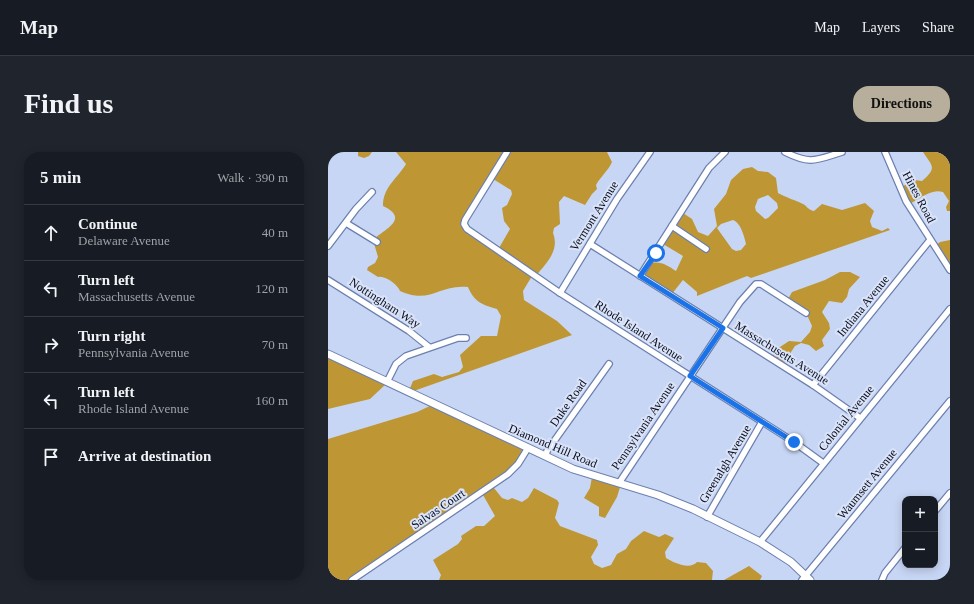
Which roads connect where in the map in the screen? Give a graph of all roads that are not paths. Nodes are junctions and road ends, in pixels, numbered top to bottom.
1 (507, 152) edge
2 (650, 152) edge
3 (725, 152) edge
4 (785, 152) edge
5 (842, 152) edge
6 (885, 152) edge
7 (372, 192) dead end
8 (346, 223) junction
9 (672, 226) junction
10 (930, 240) junction
11 (377, 242) dead end
12 (590, 244) junction
13 (328, 246) edge
14 (706, 249) dead end
15 (950, 270) edge
16 (640, 276) junction
17 (328, 280) edge
18 (560, 294) junction
19 (950, 309) edge
20 (806, 313) dead end
21 (723, 328) junction
22 (466, 338) dead end
23 (429, 347) junction
24 (328, 354) edge
25 (609, 364) dead end
26 (690, 376) junction
27 (387, 382) junction
28 (813, 385) junction
29 (950, 401) edge
30 (860, 418) junction
31 (762, 422) junction
32 (528, 448) junction
33 (546, 456) junction
34 (823, 463) junction
35 (619, 483) junction
36 (950, 493) edge
37 (938, 507) edge
38 (706, 517) junction
39 (760, 542) junction
40 (902, 552) edge
41 (806, 579) edge
42 (352, 580) edge
43 (882, 580) edge

1 - 18 street, Rhode Island Avenue
2 - 12 street, Vermont Avenue
3 - 9 street
4 - 5 street
6 - 10 street, Hines Road
7 - 8 street
8 - 11 street
8 - 13 street
9 - 14 street
9 - 16 street
10 - 15 street, Hines Road
10 - 28 street, Indiana Avenue
12 - 16 street, Massachusetts Avenue
12 - 18 street, Vermont Avenue
16 - 21 street, Massachusetts Avenue
17 - 23 street, Nottingham Way
18 - 26 street, Rhode Island Avenue
19 - 30 street, Colonial Avenue
20 - 21 street, Pennsylvania Avenue
21 - 26 street, Pennsylvania Avenue
21 - 28 street, Massachusetts Avenue
22 - 23 street
23 - 27 street
24 - 27 main road, Diamond Hill Road
25 - 33 street, Duke Road
26 - 31 street, Rhode Island Avenue
26 - 35 street, Pennsylvania Avenue
27 - 32 main road, Diamond Hill Road
28 - 30 street, Massachusetts Avenue
29 - 41 street, Waumsett Avenue
30 - 34 street, Colonial Avenue
31 - 34 street, Rhode Island Avenue
31 - 38 street, Greenalgh Avenue
32 - 33 main road, Diamond Hill Road
32 - 42 street, Salvas Court
33 - 35 main road, Diamond Hill Road
34 - 39 street, Colonial Avenue
35 - 38 main road, Diamond Hill Road
36 - 37 street
38 - 39 main road, Diamond Hill Road
39 - 41 main road, Diamond Hill Road
40 - 43 street

